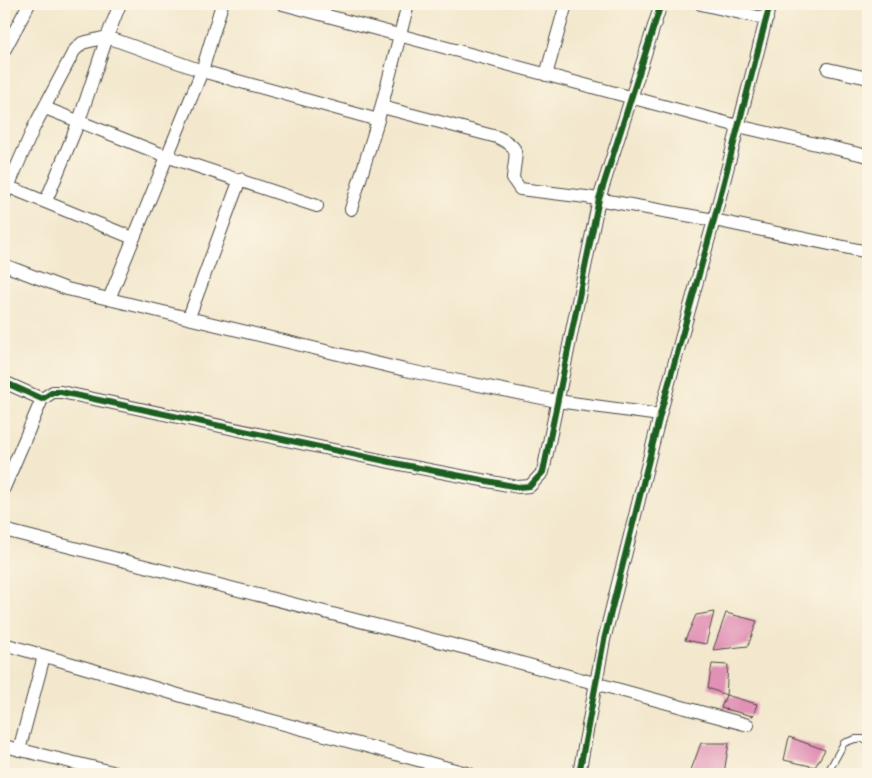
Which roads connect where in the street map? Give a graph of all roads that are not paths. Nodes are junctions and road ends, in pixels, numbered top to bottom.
1 (29, 4) edge
2 (120, 4) edge
3 (222, 4) edge
4 (283, 4) edge
5 (408, 4) edge
6 (566, 4) edge
7 (661, 4) edge
8 (701, 4) edge
9 (770, 4) edge
10 (766, 19) junction
11 (400, 36) junction
12 (107, 38) junction
13 (4, 50) edge
14 (828, 69) dead end
15 (202, 71) junction
16 (546, 75) junction
17 (868, 78) edge
18 (632, 98) junction
19 (382, 107) junction
20 (45, 108) junction
21 (79, 120) junction
22 (378, 120) junction
23 (738, 126) junction
24 (166, 156) junction
25 (868, 156) edge
26 (240, 179) junction
27 (5, 189) edge
28 (599, 199) junction
29 (46, 201) junction
30 (317, 206) dead end
31 (351, 209) dead end
32 (714, 220) junction
33 (133, 238) junction
34 (868, 252) edge
35 (4, 265) edge
36 (109, 299) junction
37 (189, 317) junction
38 (4, 382) edge
39 (42, 399) junction
40 (557, 401) junction
41 (660, 415) junction
42 (4, 488) edge
43 (4, 530) edge
44 (4, 644) edge
45 (44, 656) junction
46 (596, 684) junction
47 (748, 725) dead end
48 (868, 739) edge
49 (4, 746) edge
50 (19, 750) junction
51 (70, 768) edge
52 (828, 772) dead end
53 (121, 774) edge
54 (470, 774) edge
55 (579, 774) edge

1 - 13 street
2 - 12 street
3 - 15 street
4 - 11 street
5 - 11 street
6 - 16 street
7 - 18 street
8 - 10 street
9 - 10 street
10 - 23 street
11 - 16 street
11 - 19 street
12 - 15 street
12 - 20 street
12 - 21 street
14 - 17 street
15 - 22 street
15 - 24 street
16 - 18 street
18 - 23 street
18 - 28 street
19 - 22 street
19 - 28 street
20 - 21 street
20 - 27 street
21 - 24 street
21 - 29 street
22 - 31 street
23 - 25 street
23 - 32 street
24 - 26 street
24 - 33 street
26 - 30 street
26 - 37 street
27 - 29 street
28 - 32 street
28 - 40 street
29 - 33 street
32 - 34 street
32 - 41 street
33 - 36 street
35 - 36 street
36 - 37 street
37 - 40 street
38 - 39 street
39 - 40 street
39 - 42 street
40 - 41 street
41 - 46 street
43 - 46 street
44 - 45 street
45 - 50 street
45 - 54 street
46 - 47 street
46 - 55 street
48 - 52 lane
49 - 50 street
50 - 51 street
51 - 53 street

